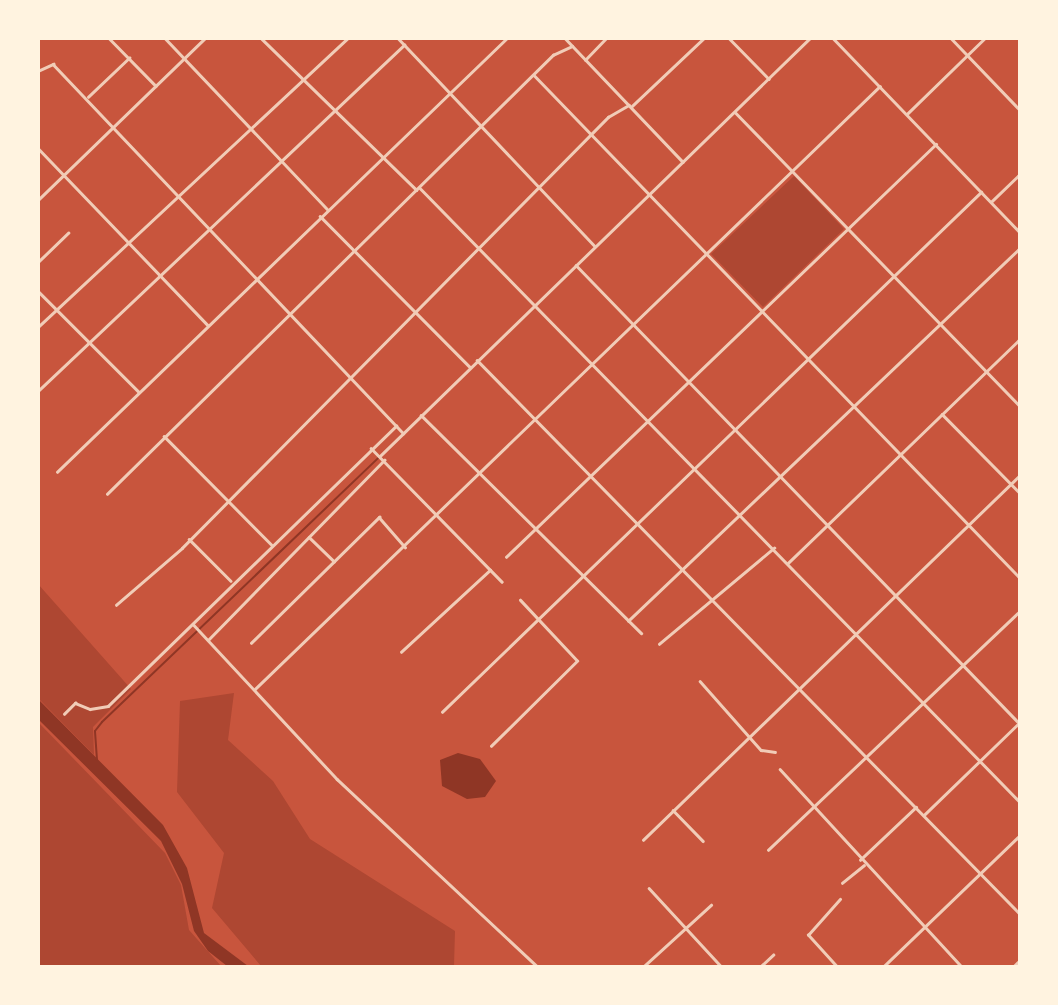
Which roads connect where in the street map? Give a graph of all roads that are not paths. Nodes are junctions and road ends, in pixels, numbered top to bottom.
1 (109, 38) edge
2 (165, 38) edge
3 (205, 38) edge
4 (348, 38) edge
5 (507, 38) edge
6 (565, 38) edge
7 (606, 38) edge
8 (704, 38) edge
9 (729, 38) edge
10 (810, 38) edge
11 (833, 38) edge
12 (951, 38) edge
13 (985, 38) edge
14 (262, 39) edge
15 (402, 41) edge
16 (572, 46) junction
17 (967, 55) junction
18 (129, 58) junction
19 (184, 58) junction
20 (585, 60) junction
21 (38, 71) edge
22 (534, 75) junction
23 (768, 79) junction
24 (307, 80) junction
25 (156, 86) junction
26 (880, 86) junction
27 (449, 93) junction
28 (87, 98) junction
29 (630, 106) junction
30 (335, 110) junction
31 (1020, 110) edge
32 (735, 112) junction
33 (907, 114) junction
34 (116, 127) junction
35 (481, 127) junction
36 (254, 130) junction
37 (592, 134) junction
38 (936, 144) junction
39 (38, 148) edge
40 (382, 155) junction
41 (281, 159) junction
42 (683, 162) junction
43 (794, 171) junction
44 (1020, 174) edge
45 (64, 176) junction
46 (539, 187) junction
47 (418, 189) junction
48 (981, 192) junction
49 (650, 194) junction
50 (181, 195) junction
51 (38, 200) edge
52 (990, 202) junction
53 (327, 209) junction
54 (320, 216) junction
55 (213, 227) junction
56 (850, 230) junction
57 (1020, 232) edge
58 (68, 233) dead end
59 (129, 244) junction
60 (595, 246) junction
61 (1020, 248) edge
62 (480, 249) junction
63 (355, 252) junction
64 (705, 254) junction
65 (38, 262) edge
66 (576, 265) junction
67 (893, 274) junction
68 (162, 276) junction
69 (257, 276) junction
70 (38, 291) edge
71 (534, 303) junction
72 (57, 309) junction
73 (762, 311) junction
74 (292, 313) junction
75 (415, 313) junction
76 (940, 323) junction
77 (633, 324) junction
78 (208, 325) junction
79 (38, 327) edge
80 (1020, 339) edge
81 (91, 344) junction
82 (807, 359) junction
83 (477, 360) junction
84 (593, 363) junction
85 (470, 367) junction
86 (986, 372) junction
87 (353, 375) junction
88 (690, 384) junction
89 (38, 391) edge
90 (139, 392) junction
91 (1020, 406) edge
92 (853, 407) junction
93 (942, 414) junction
94 (421, 415) junction
95 (536, 419) junction
96 (650, 421) junction
97 (396, 426) junction
98 (735, 431) junction
99 (403, 433) junction
100 (164, 436) junction
101 (371, 447) junction
102 (380, 456) junction
103 (899, 456) junction
104 (384, 460) junction
105 (697, 468) junction
106 (57, 472) dead end
107 (481, 472) junction
108 (592, 475) junction
109 (1020, 475) edge
110 (780, 479) junction
111 (1010, 483) junction
112 (1020, 493) edge
113 (107, 494) dead end
114 (229, 500) junction
115 (437, 515) junction
116 (743, 516) junction
117 (639, 523) junction
118 (826, 526) junction
119 (968, 526) junction
120 (536, 527) junction
121 (309, 537) junction
122 (190, 539) junction
123 (272, 545) junction
124 (405, 547) junction
125 (774, 548) junction
126 (506, 557) dead end
127 (334, 561) junction
128 (788, 564) junction
129 (683, 569) junction
130 (490, 570) junction
131 (584, 576) junction
132 (1020, 578) edge
133 (232, 582) junction
134 (502, 582) dead end
135 (895, 596) junction
136 (714, 599) junction
137 (520, 600) dead end
138 (116, 605) dead end
139 (1020, 611) edge
140 (539, 619) junction
141 (628, 621) junction
142 (193, 624) junction
143 (641, 633) dead end
144 (856, 633) junction
145 (208, 640) junction
146 (251, 643) dead end
147 (659, 644) dead end
148 (401, 652) dead end
149 (963, 666) junction
150 (700, 681) dead end
151 (799, 689) junction
152 (256, 690) junction
153 (923, 704) junction
154 (442, 712) dead end
155 (64, 714) dead end
156 (1019, 723) edge
157 (746, 735) junction
158 (491, 746) dead end
159 (775, 752) dead end
160 (867, 756) junction
161 (979, 760) junction
162 (780, 769) dead end
163 (1020, 802) edge
164 (815, 807) junction
165 (916, 807) junction
166 (673, 810) junction
167 (923, 815) junction
168 (1020, 835) edge
169 (643, 840) dead end
170 (703, 841) dead end
171 (768, 849) dead end
172 (860, 860) junction
173 (864, 865) junction
174 (980, 873) junction
175 (842, 883) dead end
176 (649, 888) dead end
177 (840, 900) dead end
178 (710, 905) dead end
179 (1020, 914) edge
180 (923, 926) junction
181 (686, 928) junction
182 (773, 955) dead end
183 (1020, 960) edge
184 (720, 966) edge
185 (538, 967) edge
186 (643, 967) edge
187 (760, 967) edge
188 (836, 967) edge
189 (883, 967) edge
190 (962, 967) edge
191 (1013, 967) edge

1 - 18 street
2 - 19 street
3 - 19 street
4 - 24 street
5 - 27 street
6 - 16 street
7 - 20 street
8 - 29 street
9 - 23 street
10 - 23 street
11 - 26 street
12 - 17 street
13 - 17 street
14 - 24 street
15 - 27 street
15 - 30 street
16 - 20 street
16 - 22 street
17 - 31 street
17 - 33 street
18 - 25 street
18 - 28 street
19 - 25 street
19 - 36 street
20 - 29 street
21 - 28 street
22 - 35 street
22 - 37 street
23 - 32 street
24 - 30 street
24 - 36 street
25 - 34 street
26 - 33 street
26 - 43 street
27 - 35 street
27 - 40 street
28 - 34 street
29 - 37 street
29 - 42 street
30 - 40 street
30 - 41 street
32 - 42 street
32 - 43 street
33 - 38 street
34 - 45 street
34 - 50 street
35 - 46 street
35 - 47 street
36 - 41 street
36 - 50 street
37 - 46 street
37 - 49 street
38 - 48 street
38 - 56 street
39 - 45 street
40 - 47 street
40 - 53 street
41 - 53 street
41 - 55 street
42 - 49 street
43 - 56 street
43 - 64 street
44 - 52 street
45 - 51 street
45 - 59 street
46 - 60 street
46 - 62 street
47 - 62 street
47 - 63 street
48 - 52 street
48 - 67 street
49 - 60 street
49 - 64 street
50 - 55 street
50 - 59 street
52 - 57 street
53 - 54 street
54 - 63 street
54 - 69 street
55 - 68 street
55 - 69 street
56 - 67 street
56 - 73 street
58 - 65 street
59 - 68 street
59 - 72 street
60 - 66 street
61 - 76 street
62 - 71 street
62 - 75 street
63 - 74 street
63 - 75 street
64 - 73 street
64 - 77 street
66 - 71 street
66 - 77 street
67 - 76 street
67 - 82 street
68 - 78 street
68 - 81 street
69 - 74 street
69 - 78 street
70 - 72 street
71 - 83 street
71 - 84 street
72 - 79 street
72 - 81 street
73 - 82 street
73 - 88 street
74 - 87 street
74 - 100 street
75 - 85 street
75 - 87 street
76 - 86 street
76 - 92 street
77 - 84 street
77 - 88 street
78 - 90 street
80 - 86 street
81 - 89 street
81 - 90 street
82 - 92 street
82 - 98 street
83 - 85 street
83 - 95 street
84 - 95 street
84 - 96 street
85 - 94 street
86 - 91 street
86 - 93 street
87 - 97 street
87 - 114 street
88 - 96 street
88 - 98 street
90 - 106 street
92 - 103 street
92 - 110 street
93 - 103 street
93 - 111 street
94 - 99 street
94 - 107 street
95 - 107 street
95 - 108 street
96 - 105 street
96 - 108 street
97 - 99 street
97 - 101 street
98 - 105 street
98 - 110 street
99 - 102 street
100 - 113 street
100 - 114 street
101 - 102 street
101 - 123 street
102 - 104 street
103 - 118 street
103 - 119 street
104 - 115 street
104 - 121 street
105 - 116 street
105 - 117 street
107 - 115 street
107 - 120 street
108 - 117 street
108 - 120 street
109 - 111 street
110 - 116 street
110 - 118 street
111 - 112 street
111 - 119 street
114 - 122 street
114 - 123 street
115 - 124 street
115 - 130 street
116 - 125 street
116 - 129 street
117 - 129 street
117 - 131 street
118 - 128 street
118 - 135 street
119 - 132 street
119 - 135 street
120 - 126 street
120 - 131 street
121 - 127 street
121 - 145 street
122 - 133 street
122 - 138 street
123 - 133 street
124 - 127 street
124 - 152 street
125 - 128 street
125 - 136 street
127 - 146 street
128 - 144 street
129 - 136 street
129 - 141 street
130 - 134 street
130 - 148 street
131 - 140 street
131 - 141 street
133 - 142 street
135 - 144 street
135 - 149 street
136 - 147 street
136 - 151 street
137 - 140 street
139 - 149 street
140 - 154 street
140 - 158 street
141 - 143 street
142 - 145 street
142 - 155 street
144 - 151 street
144 - 153 street
145 - 152 street
149 - 153 street
149 - 156 street
150 - 157 street
151 - 157 street
151 - 160 street
152 - 185 street
153 - 160 street
153 - 161 street
156 - 161 street
157 - 159 street
157 - 166 street
160 - 164 street
160 - 165 street
161 - 163 street
161 - 167 street
162 - 164 street
164 - 171 street
164 - 172 street
165 - 167 street
165 - 172 street
166 - 169 street
166 - 170 street
167 - 174 street
168 - 174 street
172 - 173 street
173 - 175 street
173 - 180 street
174 - 179 street
174 - 180 street
176 - 181 street
177 - 188 street
178 - 181 street
180 - 189 street
180 - 190 street
181 - 184 street
181 - 186 street
182 - 187 street
183 - 191 street

